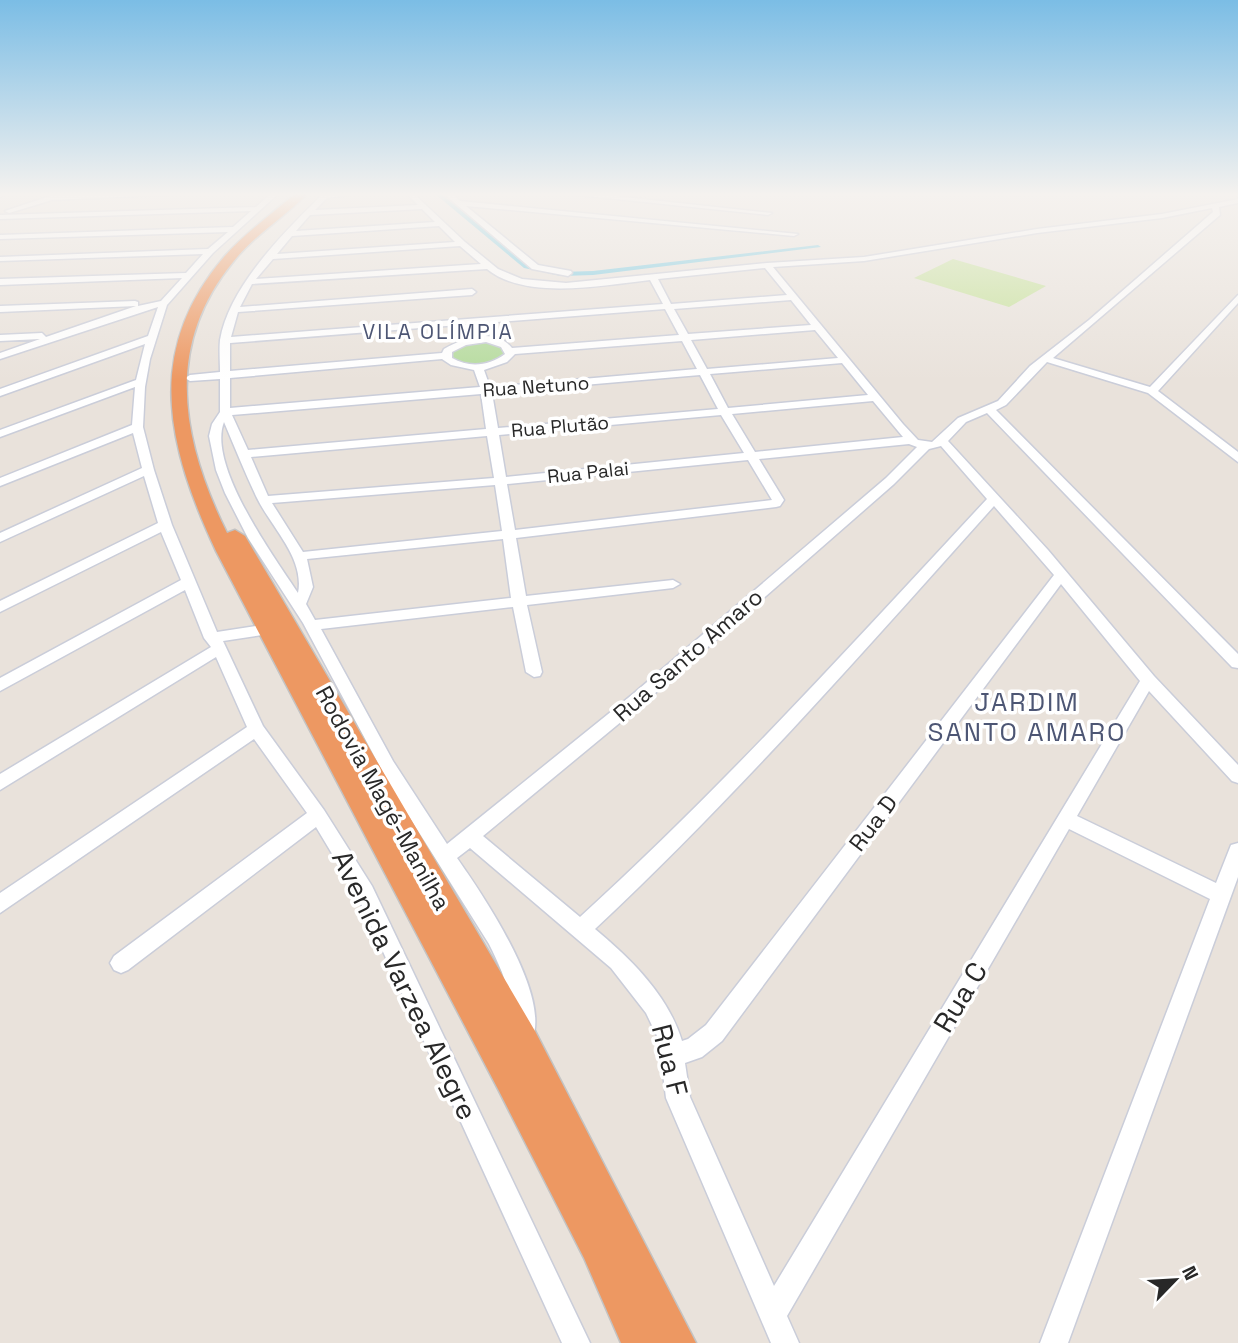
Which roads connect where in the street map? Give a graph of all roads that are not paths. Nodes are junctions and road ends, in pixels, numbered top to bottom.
1 (87, 256) edge
2 (206, 256) edge
3 (232, 256) edge
4 (237, 256) edge
5 (247, 256) edge
6 (463, 256) edge
7 (475, 256) edge
8 (521, 256) edge
9 (879, 256) edge
10 (1167, 256) edge
11 (0, 259) edge
12 (767, 265) junction
13 (489, 266) junction
14 (467, 267) junction
15 (568, 273) dead end
16 (188, 275) junction
17 (653, 278) junction
18 (0, 282) edge
19 (249, 282) junction
20 (794, 297) junction
21 (1238, 298) edge
22 (157, 304) junction
23 (473, 306) junction
24 (670, 306) junction
25 (0, 309) edge
26 (234, 310) junction
27 (1226, 311) junction
28 (1238, 318) edge
29 (820, 327) junction
30 (62, 335) junction
31 (685, 337) junction
32 (0, 338) edge
33 (152, 338) junction
34 (225, 340) junction
35 (474, 340) junction
36 (510, 351) junction
37 (0, 356) edge
38 (446, 356) junction
39 (1047, 359) junction
40 (846, 360) junction
41 (478, 368) junction
42 (705, 373) junction
43 (225, 374) junction
44 (190, 378) junction
45 (142, 381) junction
46 (486, 390) junction
47 (1152, 391) junction
48 (0, 393) edge
49 (876, 398) junction
50 (989, 409) junction
51 (225, 412) junction
52 (725, 412) junction
53 (137, 427) junction
54 (493, 431) junction
55 (0, 435) edge
56 (942, 441) junction
57 (918, 443) junction
58 (243, 454) junction
59 (751, 454) junction
60 (1238, 458) edge
61 (148, 470) junction
62 (499, 481) junction
63 (0, 482) edge
64 (994, 499) junction
65 (264, 500) junction
66 (165, 525) junction
67 (508, 536) junction
68 (0, 538) edge
69 (299, 556) junction
70 (1061, 575) junction
71 (188, 582) junction
72 (673, 584) dead end
73 (519, 600) junction
74 (298, 604) junction
75 (0, 607) edge
76 (311, 625) junction
77 (269, 629) junction
78 (216, 643) junction
79 (1238, 663) edge
80 (534, 672) dead end
81 (1148, 680) junction
82 (0, 685) edge
83 (257, 729) junction
84 (1238, 776) edge
85 (0, 783) edge
86 (318, 815) junction
87 (1066, 819) junction
88 (472, 838) junction
89 (1238, 851) edge
90 (444, 858) junction
91 (1221, 895) junction
92 (0, 904) edge
93 (581, 929) junction
94 (121, 963) dead end
95 (523, 1042) junction
96 (673, 1055) junction
97 (773, 1314) junction
98 (576, 1343) edge
99 (642, 1343) edge
100 (676, 1343) edge
101 (785, 1343) edge
102 (1054, 1343) edge

1 - 11 street
2 - 16 street
3 - 77 highway, Rodovia Magé-Manilha
4 - 44 highway, Rodovia Magé-Manilha
5 - 19 street
6 - 14 street
7 - 13 street
8 - 15 street
9 - 12 street
10 - 39 street
12 - 17 street
12 - 20 street
13 - 14 street
13 - 17 street
14 - 19 street
14 - 23 street
16 - 18 street
16 - 22 street
17 - 24 street
19 - 26 street
20 - 24 street
20 - 29 street
21 - 27 street
22 - 25 street
22 - 30 street
22 - 33 street
23 - 24 street
23 - 26 street
23 - 34 street
23 - 35 street
24 - 31 street
26 - 34 street
27 - 28 street
27 - 47 street
29 - 31 street
29 - 40 street
30 - 32 street
30 - 37 street
31 - 36 street
31 - 42 street
33 - 45 street
33 - 48 street
34 - 43 street
35 - 36 street
35 - 38 street
36 - 41 street
38 - 41 street
38 - 43 street
39 - 47 street
39 - 50 street
40 - 42 street, Rua Netuno
40 - 49 street
41 - 46 street
42 - 46 street, Rua Netuno
42 - 52 street
43 - 44 street
43 - 51 street
44 - 95 highway, Rodovia Magé-Manilha
45 - 53 street
45 - 55 street
46 - 51 street, Rua Netuno
46 - 54 street
47 - 60 street
49 - 52 street, Rua Plutão
49 - 57 street
50 - 56 street
50 - 79 street
51 - 58 street
51 - 74 street
52 - 54 street, Rua Plutão
52 - 59 street
53 - 61 street, Avenida Varzea Alegre
53 - 63 street
54 - 58 street, Rua Plutão
54 - 62 street
56 - 57 street, Rua Palai
56 - 64 street
57 - 59 street, Rua Palai
57 - 88 street, Rua Santo Amaro
58 - 65 street
59 - 62 street, Rua Palai
59 - 67 street
61 - 66 street, Avenida Varzea Alegre
61 - 68 street
62 - 65 street, Rua Palai
62 - 67 street
64 - 70 street
64 - 93 street
65 - 69 street
66 - 71 street, Avenida Varzea Alegre
66 - 75 street
67 - 69 street
67 - 73 street
69 - 74 street
70 - 81 street
70 - 96 street, Rua D
71 - 78 street, Avenida Varzea Alegre
71 - 82 street
72 - 73 street
73 - 76 street
73 - 80 street
74 - 76 street
76 - 90 street
77 - 78 street
77 - 99 highway, Rodovia Magé-Manilha
78 - 83 street, Avenida Varzea Alegre
78 - 85 street
81 - 84 street
81 - 87 street, Rua C
83 - 86 street, Avenida Varzea Alegre
83 - 92 street
86 - 94 street
86 - 98 street, Avenida Varzea Alegre
87 - 91 street
87 - 97 street, Rua C
88 - 90 street, Rua Santo Amaro
88 - 93 street, Rua F
89 - 91 street
90 - 95 street
91 - 102 street
93 - 96 street, Rua F
95 - 100 highway, Rodovia Magé-Manilha
96 - 97 street, Rua F
97 - 101 street, Rua F

